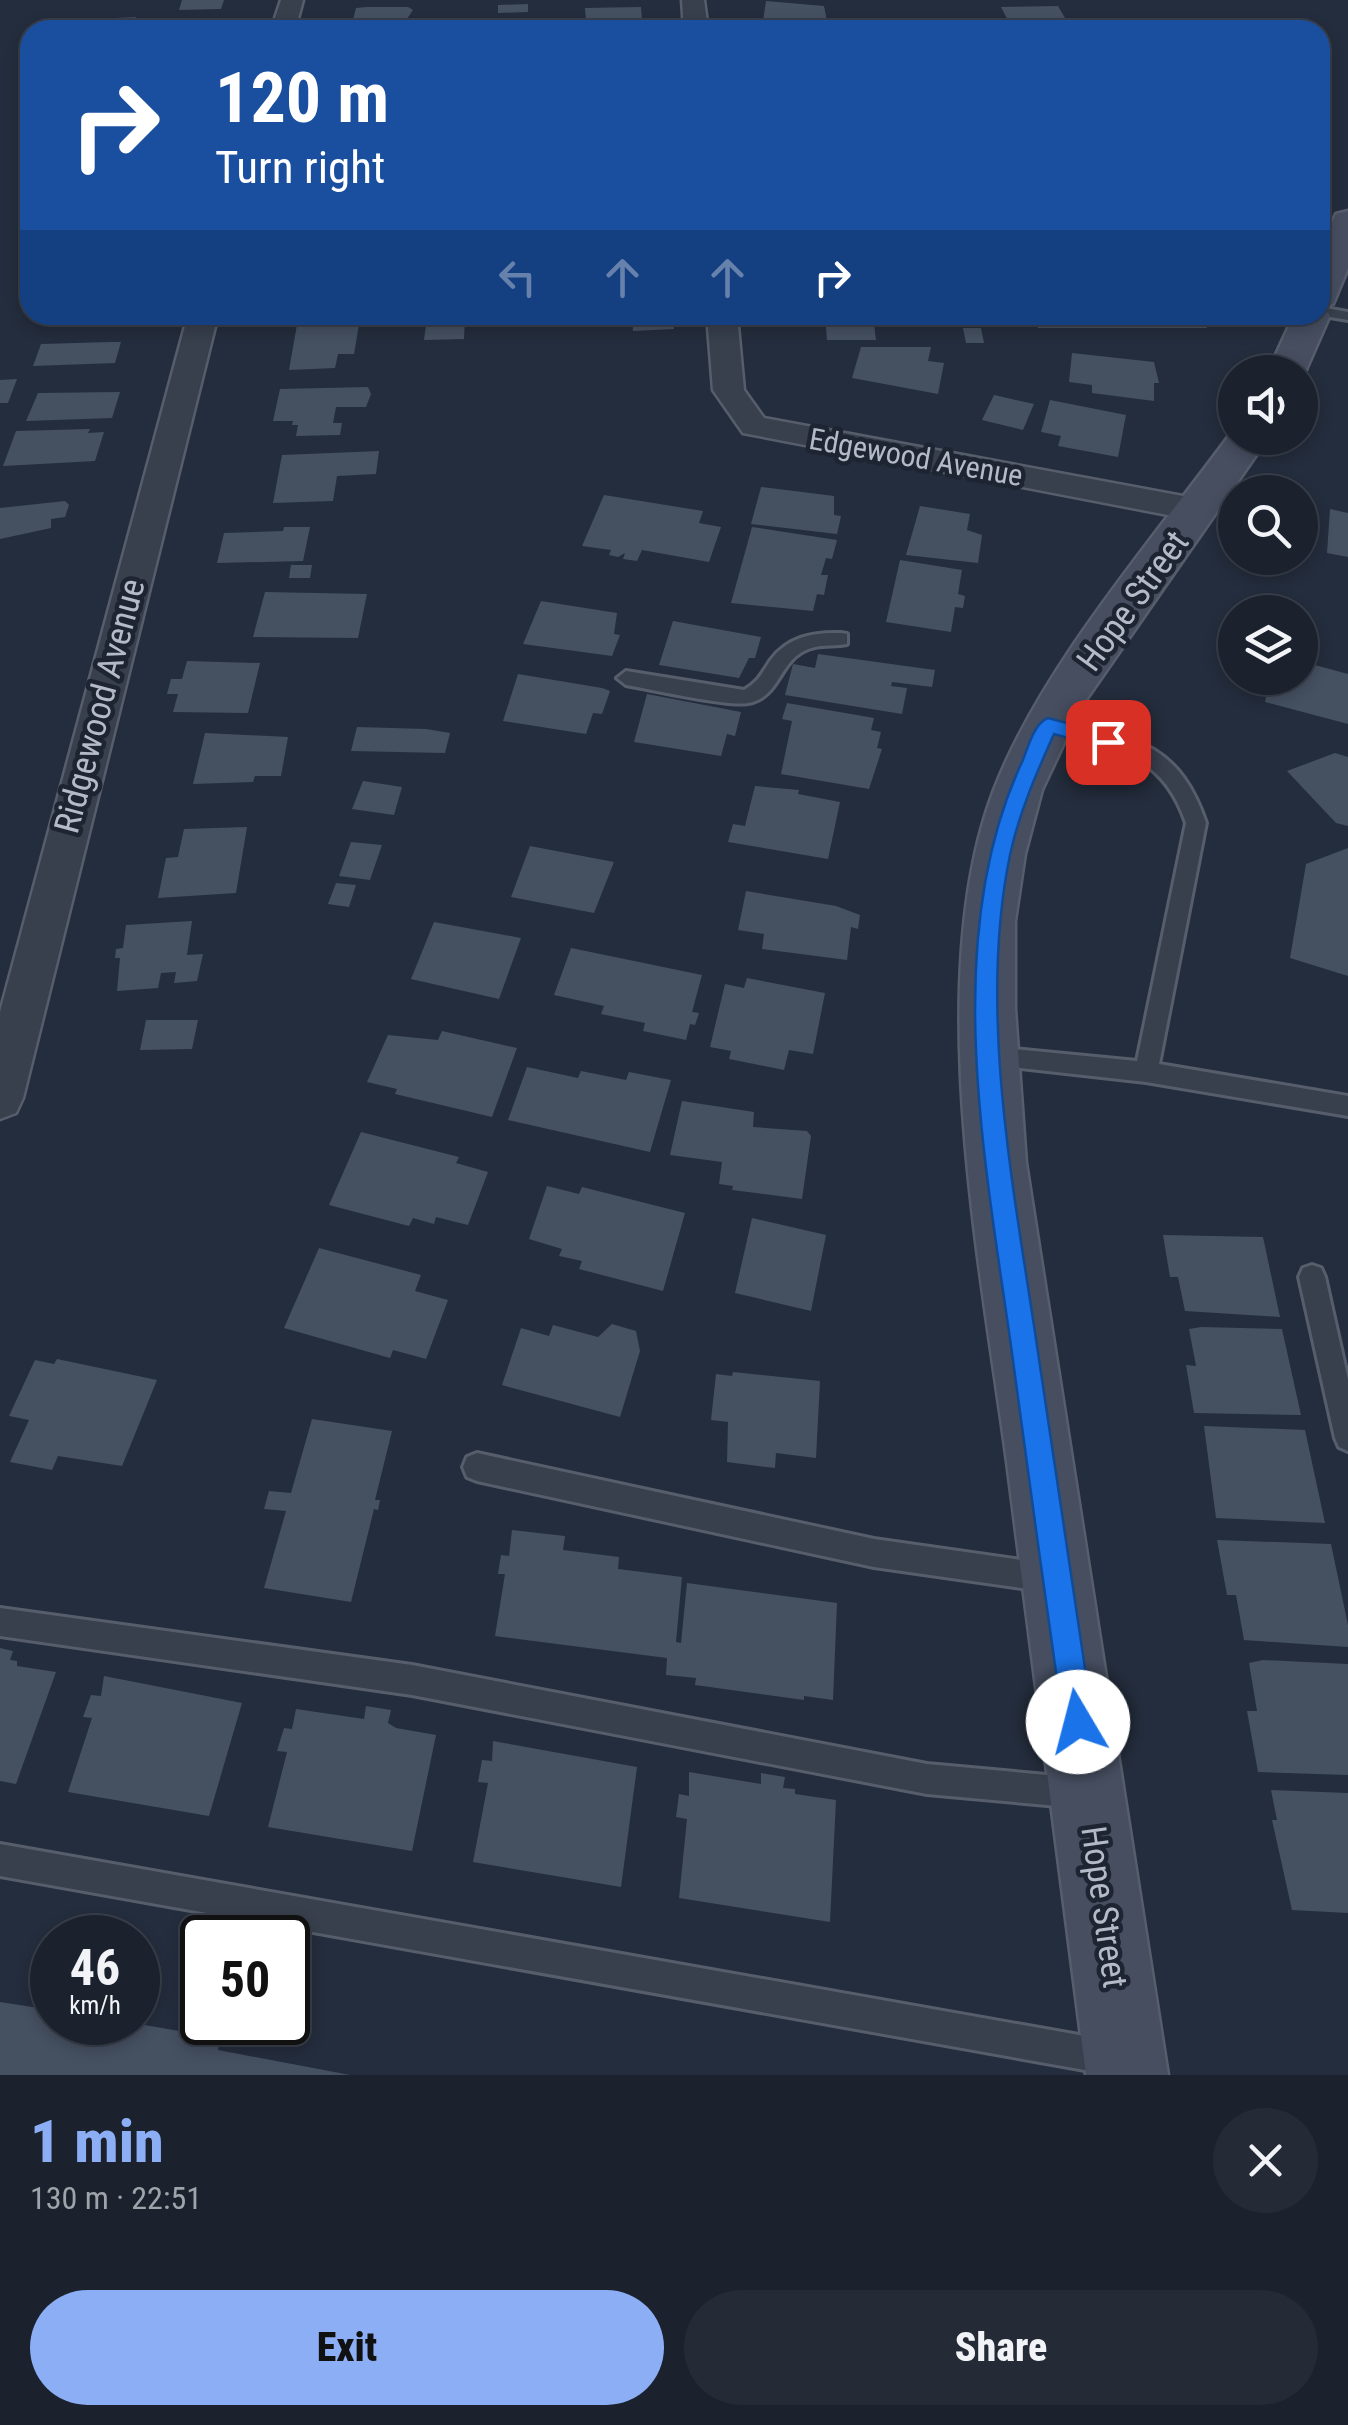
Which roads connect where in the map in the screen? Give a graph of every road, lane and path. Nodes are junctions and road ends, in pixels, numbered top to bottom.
1 (1348, 221) edge
2 (1330, 269) edge
3 (200, 325) edge
4 (723, 325) edge
5 (1307, 325) edge
6 (1294, 355) edge
7 (1237, 455) edge
8 (1200, 510) junction
9 (841, 638) dead end
10 (626, 678) dead end
11 (1048, 726) junction
12 (991, 1057) junction
13 (1146, 1072) junction
14 (0, 1098) edge
15 (1348, 1106) edge
16 (1312, 1277) dead end
17 (1348, 1438) edge
18 (477, 1468) dead end
19 (1058, 1579) junction
20 (0, 1622) edge
21 (1088, 1794) junction
22 (0, 1860) edge
23 (1142, 2070) edge

1 - 2 main road
3 - 14 street, Ridgewood Avenue
4 - 8 street, Edgewood Avenue
5 - 6 main road
7 - 8 main road, Hope Street
8 - 11 main road, Hope Street
9 - 10 lane
11 - 12 main road, Hope Street
11 - 13 lane
12 - 13 lane
12 - 19 main road, Hope Street
13 - 15 lane
16 - 17 lane
18 - 19 lane
19 - 21 main road, Hope Street
20 - 21 lane
21 - 23 main road, Hope Street
22 - 23 lane

